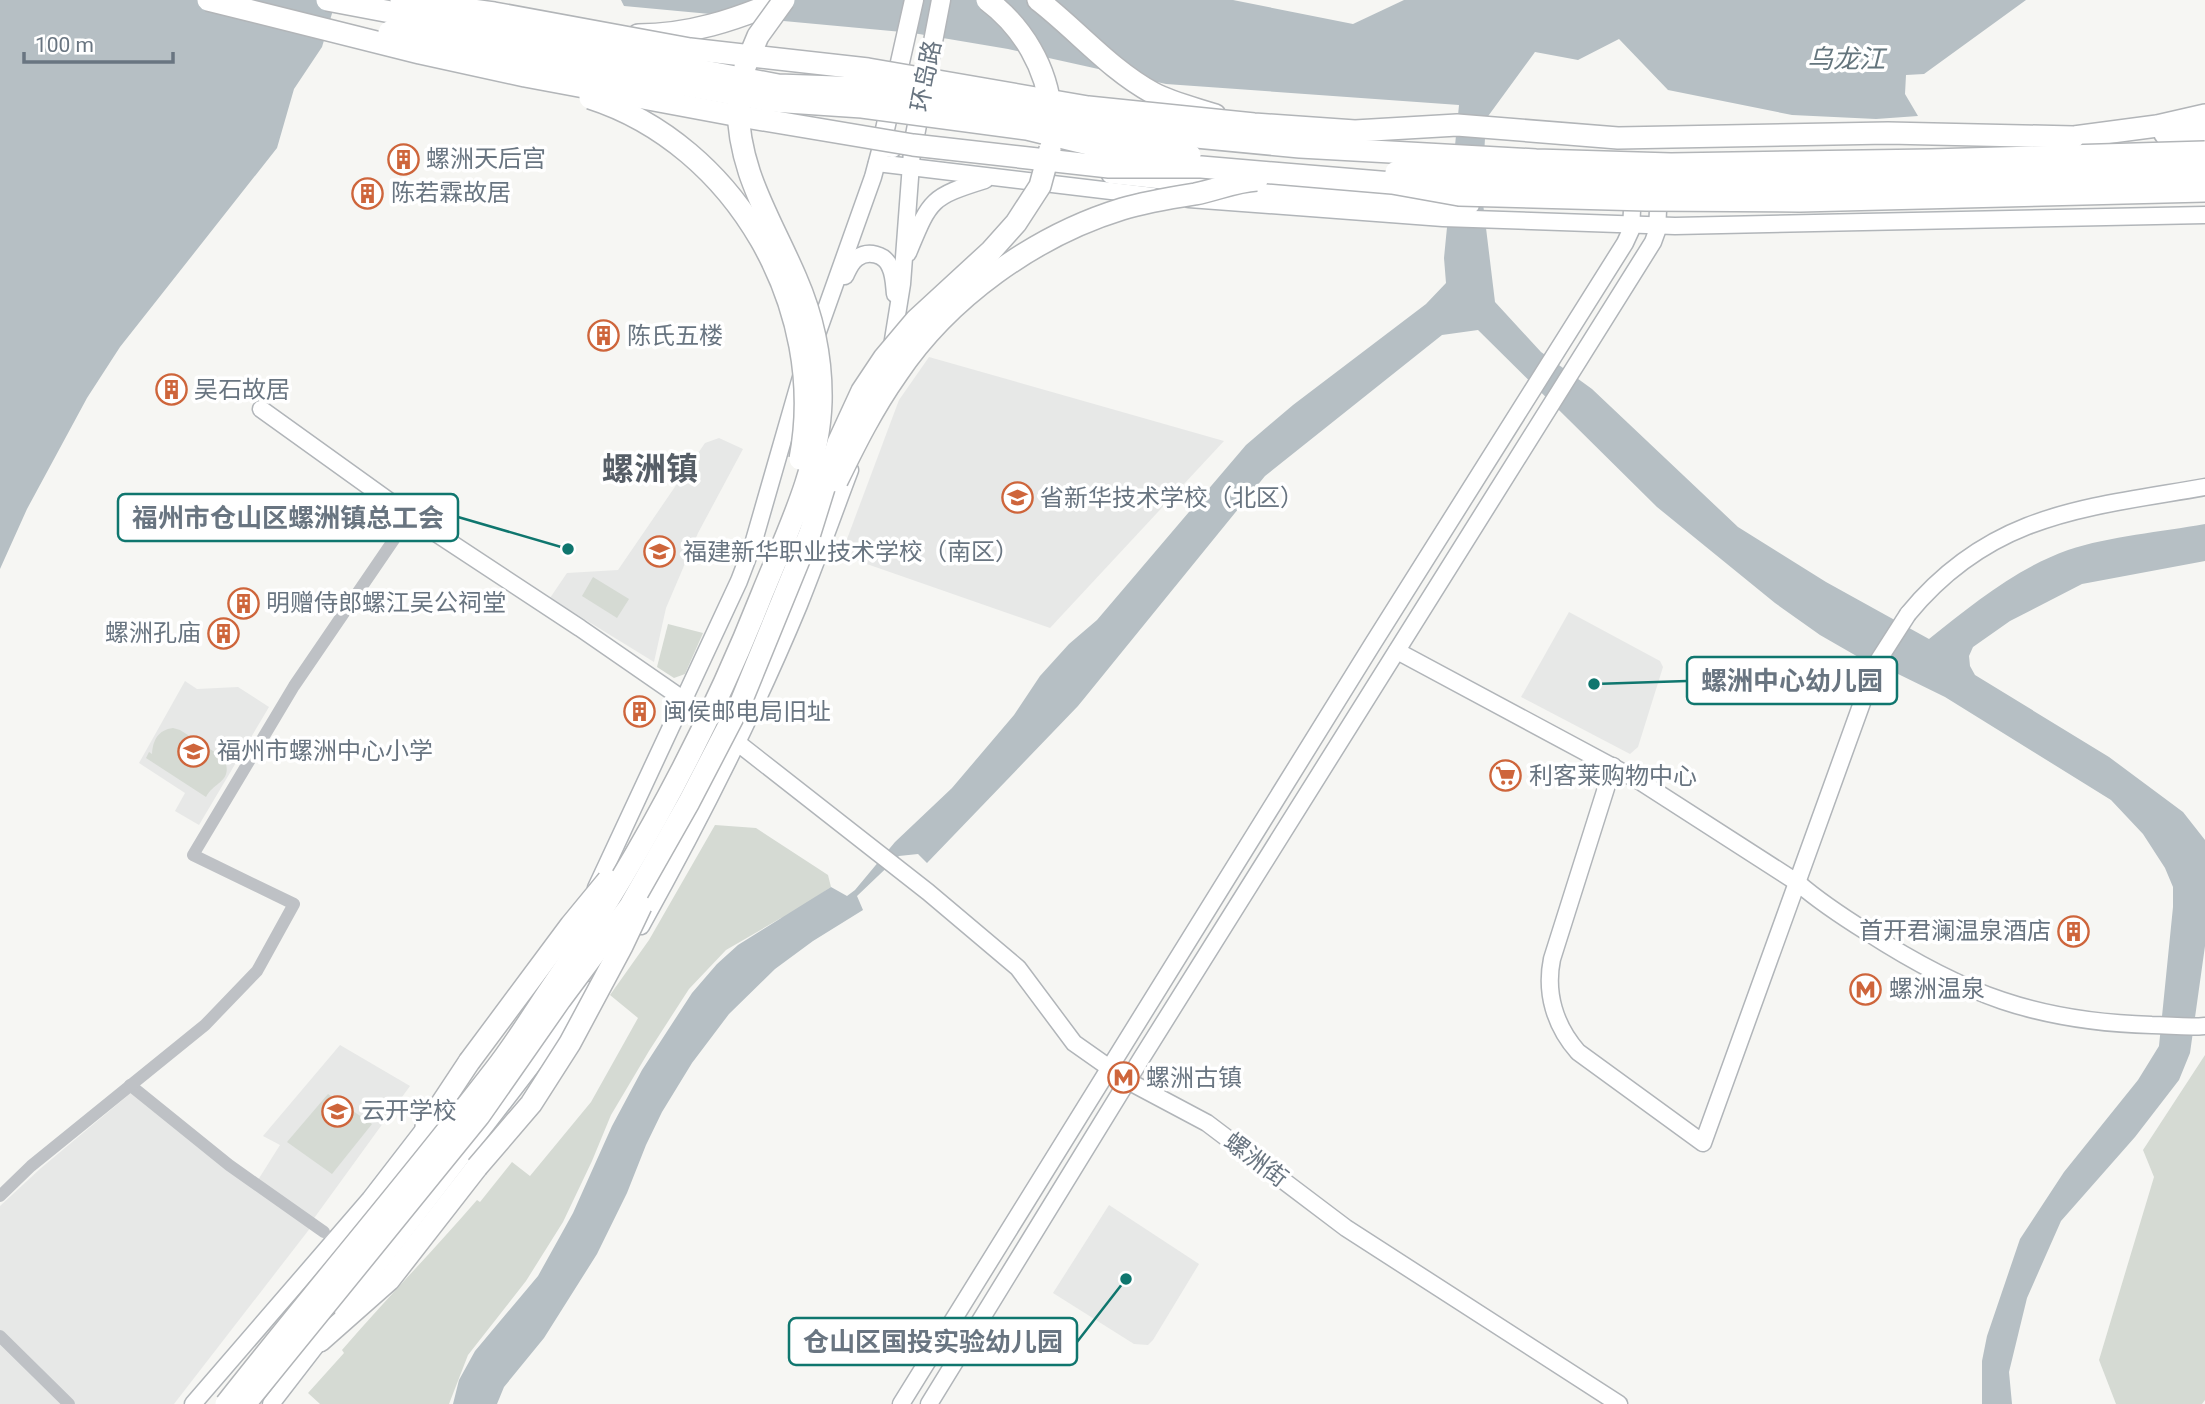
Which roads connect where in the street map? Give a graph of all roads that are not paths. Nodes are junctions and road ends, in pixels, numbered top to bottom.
1 (208, 0) edge
2 (215, 0) edge
3 (327, 0) edge
4 (401, 0) edge
5 (783, 0) edge
6 (914, 0) edge
7 (941, 0) edge
8 (987, 0) edge
9 (1038, 0) edge
10 (622, 35) junction
11 (525, 76) junction
12 (2205, 115) edge
13 (1254, 124) junction
14 (2205, 133) edge
15 (2074, 137) junction
16 (2205, 152) edge
17 (879, 155) junction
18 (911, 159) junction
19 (2205, 171) edge
20 (991, 178) junction
21 (1321, 179) junction
22 (2205, 191) edge
23 (2205, 201) edge
24 (1443, 211) junction
25 (2205, 215) edge
26 (1632, 217) junction
27 (1658, 218) junction
28 (904, 265) junction
29 (898, 321) junction
30 (821, 322) junction
31 (261, 409) dead end
32 (2205, 487) edge
33 (410, 516) junction
34 (810, 533) junction
35 (765, 587) junction
36 (1397, 651) junction
37 (684, 701) junction
38 (737, 744) junction
39 (1613, 766) junction
40 (647, 832) junction
41 (668, 838) junction
42 (1798, 883) junction
43 (2202, 1027) edge
44 (1109, 1068) junction
45 (1128, 1081) junction
46 (130, 1085) junction
47 (426, 1127) junction
48 (0, 1196) edge
49 (324, 1232) dead end
50 (0, 1336) edge
51 (320, 1341) junction
52 (69, 1404) edge
53 (193, 1404) edge
54 (226, 1404) edge
55 (245, 1404) edge
56 (271, 1404) edge
57 (901, 1404) edge
58 (929, 1404) edge
59 (1619, 1404) edge

1 - 11 highway, bridge
2 - 19 highway, bridge
3 - 16 highway, bridge
4 - 10 highway, bridge
5 - 10 highway, bridge
5 - 35 highway, bridge
6 - 17 main road, 环岛路
7 - 18 main road, 环岛路
8 - 34 highway, bridge
9 - 13 highway, bridge
10 - 13 highway, bridge
11 - 21 highway, bridge
11 - 35 highway, bridge
12 - 15 highway
13 - 15 highway, bridge
14 - 15 highway
17 - 18 street
17 - 30 street
18 - 20 street
18 - 24 street
18 - 28 street
20 - 24 street
20 - 28 street
21 - 22 highway, bridge
21 - 34 highway, bridge
23 - 27 street
24 - 26 street
25 - 27 street
26 - 27 street
26 - 44 street
27 - 36 street
28 - 29 street
29 - 30 street
29 - 38 street
30 - 37 street
31 - 33 street, 螺洲街
32 - 42 street, bridge
33 - 37 street, 螺洲街
33 - 46 street
34 - 41 highway, bridge
35 - 40 highway, bridge
36 - 39 street
36 - 45 street
37 - 38 street, 螺洲街
37 - 47 street
38 - 44 street, 螺洲街
38 - 51 street
39 - 42 street
39 - 42 street
40 - 47 highway, bridge
40 - 54 highway, bridge
41 - 51 highway, bridge
41 - 55 highway, bridge
42 - 43 street
44 - 45 street, 螺洲街
44 - 57 street
45 - 58 street
45 - 59 street, 螺洲街
46 - 48 street
46 - 49 street
47 - 53 street
50 - 52 street
51 - 56 street

